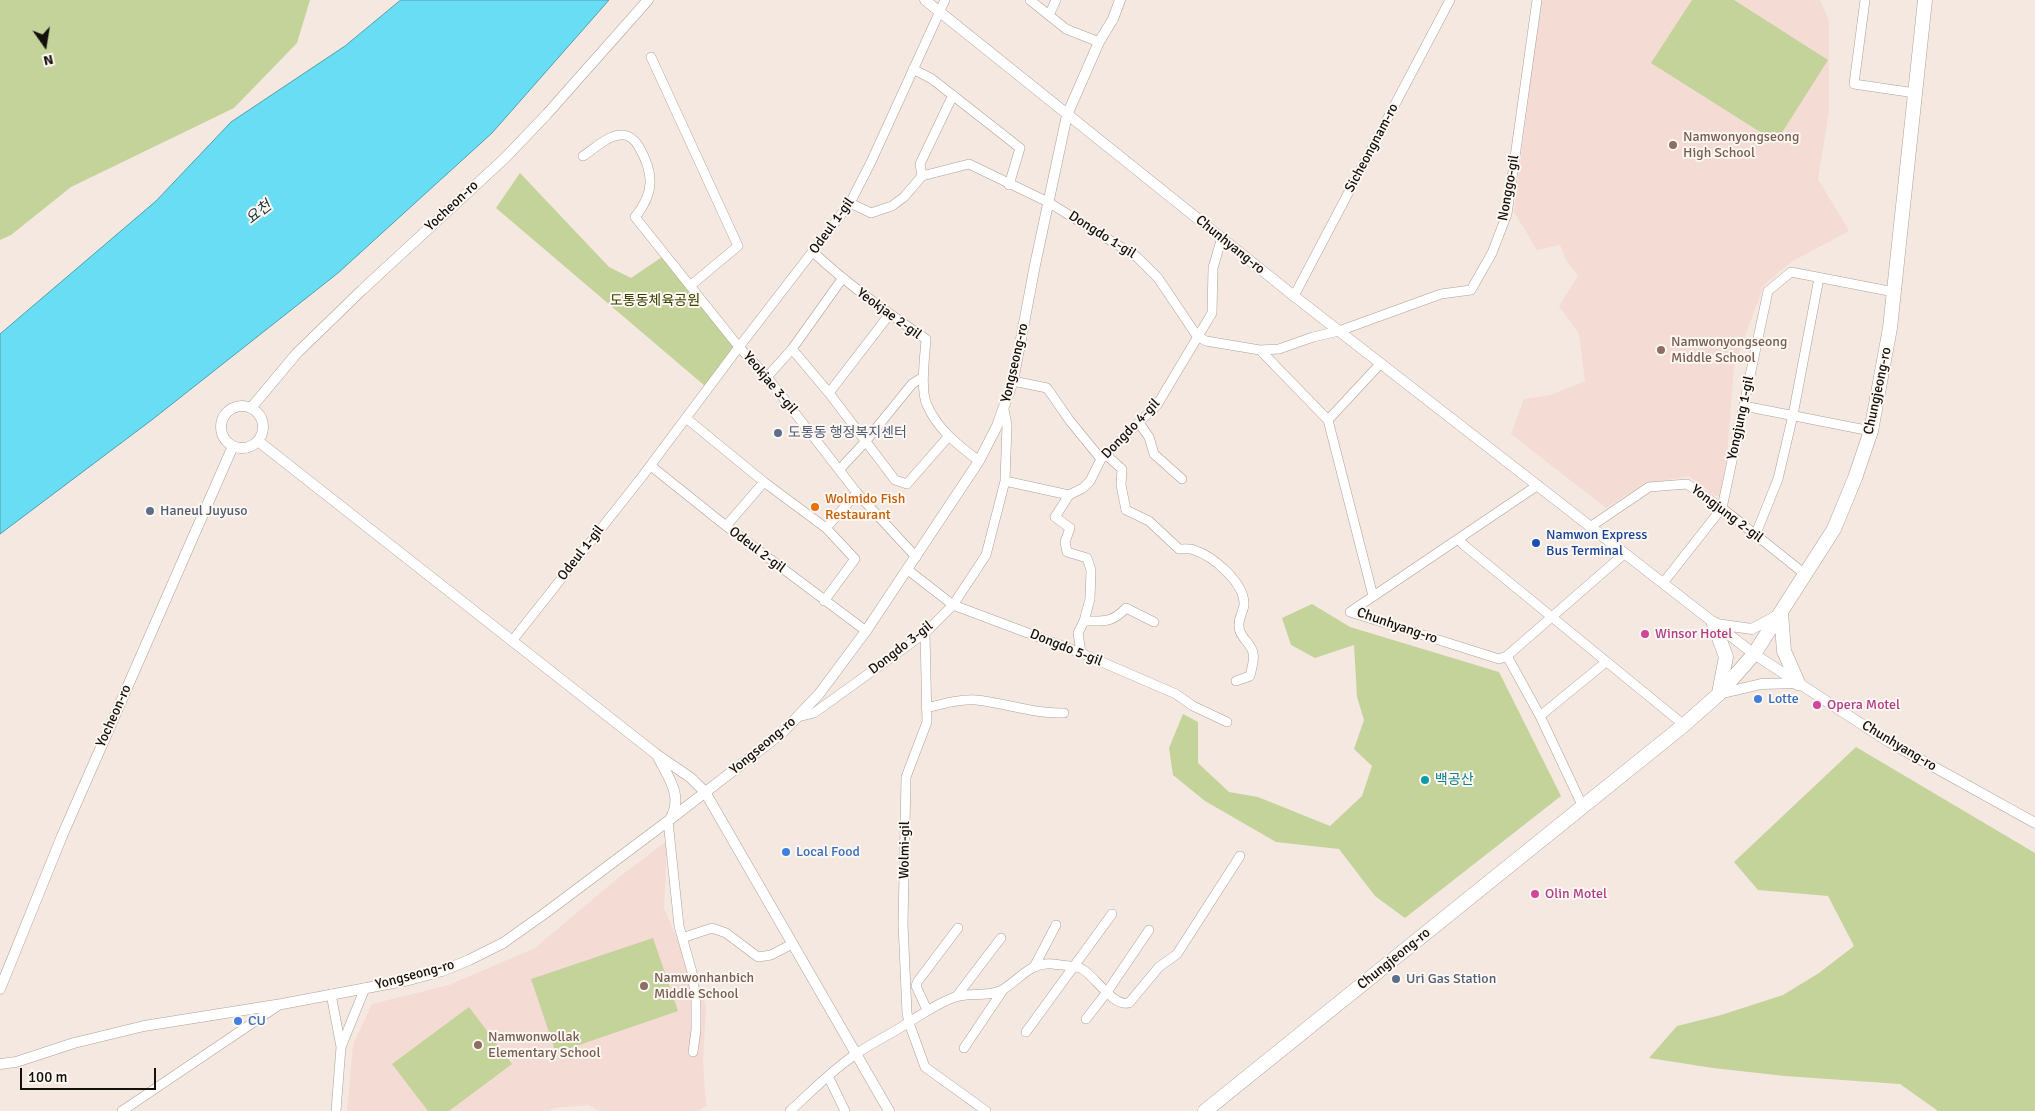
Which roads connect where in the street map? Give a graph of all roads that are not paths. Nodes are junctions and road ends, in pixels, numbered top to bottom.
1 (648, 0) edge
2 (925, 0) edge
3 (945, 0) edge
4 (1030, 0) edge
5 (1056, 0) edge
6 (1120, 0) edge
7 (1450, 0) edge
8 (1537, 0) edge
9 (1865, 0) edge
10 (1925, 0) edge
11 (940, 12) junction
12 (1049, 15) junction
13 (1098, 42) junction
14 (650, 57) dead end
15 (913, 69) junction
16 (1914, 93) junction
17 (953, 95) junction
18 (1067, 115) junction
19 (583, 156) dead end
20 (922, 176) junction
21 (1009, 185) junction
22 (1048, 202) junction
23 (850, 203) junction
24 (1222, 237) junction
25 (813, 252) junction
26 (1819, 278) junction
27 (842, 279) junction
28 (690, 286) junction
29 (1894, 292) junction
30 (1294, 296) junction
31 (889, 315) junction
32 (1339, 331) junction
33 (1197, 336) junction
34 (739, 347) junction
35 (792, 349) junction
36 (1260, 350) junction
37 (1380, 364) junction
38 (767, 377) junction
39 (923, 377) junction
40 (1013, 381) junction
41 (829, 393) junction
42 (1744, 406) junction
43 (251, 408) junction
44 (1004, 410) junction
45 (1794, 415) junction
46 (686, 418) junction
47 (1328, 420) junction
48 (1139, 423) junction
49 (1871, 431) junction
50 (948, 437) junction
51 (258, 441) junction
52 (866, 442) junction
53 (234, 446) junction
54 (1103, 456) junction
55 (979, 461) junction
56 (651, 466) junction
57 (840, 469) junction
58 (1182, 479) dead end
59 (1005, 481) junction
60 (764, 482) junction
61 (1538, 485) junction
62 (857, 493) junction
63 (1069, 495) junction
64 (1722, 508) junction
65 (726, 526) junction
66 (1590, 527) junction
67 (826, 528) junction
68 (1755, 536) junction
69 (1458, 539) junction
70 (1624, 554) junction
71 (916, 557) junction
72 (908, 570) junction
73 (1806, 575) junction
74 (1663, 583) junction
75 (1373, 596) junction
76 (824, 601) junction
77 (953, 605) junction
78 (1781, 613) junction
79 (1554, 618) junction
80 (1084, 621) junction
81 (1154, 622) dead end
82 (1714, 624) junction
83 (866, 631) junction
84 (925, 633) junction
85 (512, 641) junction
86 (1081, 653) junction
87 (1754, 654) junction
88 (1507, 656) junction
89 (1606, 662) junction
90 (1236, 681) dead end
91 (1798, 683) junction
92 (1718, 694) junction
93 (926, 708) junction
94 (1064, 713) dead end
95 (1540, 716) junction
96 (798, 717) junction
97 (1227, 722) dead end
98 (1684, 725) junction
99 (656, 754) junction
100 (705, 792) junction
101 (1583, 807) junction
102 (668, 821) junction
103 (2035, 823) edge
104 (1240, 856) dead end
105 (1112, 914) dead end
106 (1056, 926) dead end
107 (958, 928) dead end
108 (1149, 930) dead end
109 (682, 938) junction
110 (1001, 938) dead end
111 (792, 944) junction
112 (1034, 967) junction
113 (1073, 967) junction
114 (0, 988) edge
115 (365, 988) junction
116 (1003, 990) junction
117 (1107, 992) junction
118 (331, 994) junction
119 (956, 997) junction
120 (282, 1004) junction
121 (927, 1010) junction
122 (1086, 1019) dead end
123 (908, 1022) junction
124 (1026, 1032) dead end
125 (341, 1047) junction
126 (964, 1048) dead end
127 (693, 1052) dead end
128 (855, 1054) junction
129 (0, 1064) edge
130 (828, 1076) junction
131 (122, 1111) edge
132 (336, 1111) edge
133 (790, 1111) edge
134 (845, 1111) edge
135 (889, 1111) edge
136 (986, 1111) edge
137 (1205, 1111) edge

1 - 43 street, Yocheon-ro
2 - 11 street, Chunhyang-ro
3 - 11 street, Odeul 1-gil
4 - 12 street
5 - 12 street
6 - 13 street, Yongseong-ro
7 - 30 street, Sicheongnam-ro
8 - 32 street, Nonggo-gil
9 - 16 street
10 - 16 main road, Chungjeong-ro
11 - 15 street, Odeul 1-gil
11 - 18 street, Chunhyang-ro
12 - 13 street
13 - 18 street, Yongseong-ro
14 - 28 street
15 - 17 street
15 - 23 street, Odeul 1-gil
16 - 29 main road, Chungjeong-ro
17 - 20 street
17 - 21 street
18 - 22 street, Yongseong-ro
18 - 24 street, Chunhyang-ro
19 - 28 street, Yeokjae 3-gil
20 - 21 street, Dongdo 1-gil
20 - 23 street
21 - 22 street, Dongdo 1-gil
22 - 33 street, Dongdo 1-gil
22 - 40 street, Yongseong-ro
23 - 25 street, Odeul 1-gil
24 - 30 street, Chunhyang-ro
24 - 33 street, Dongdo 4-gil
25 - 27 street, Yeokjae 2-gil
25 - 34 street, Odeul 1-gil
26 - 29 street, Yongjung 1-gil
26 - 42 street, Yongjung 1-gil
26 - 45 street
27 - 31 street, Yeokjae 2-gil
27 - 35 street
28 - 34 street, Yeokjae 3-gil
29 - 49 main road, Chungjeong-ro
30 - 32 street, Chunhyang-ro
31 - 39 street, Yeokjae 2-gil
31 - 41 street
32 - 36 street
32 - 37 street, Chunhyang-ro
33 - 36 street
33 - 48 street, Dongdo 4-gil
34 - 38 street, Yeokjae 3-gil
34 - 46 street, Odeul 1-gil
35 - 38 street
35 - 41 street
36 - 47 street
37 - 47 street
37 - 61 street, Chunhyang-ro
38 - 57 street, Yeokjae 3-gil
39 - 50 street, Yeokjae 2-gil
39 - 52 street
40 - 44 street, Yongseong-ro
40 - 54 street
41 - 52 street
42 - 45 street
42 - 64 street, Yongjung 1-gil
43 - 51 street
43 - 53 street
44 - 55 street, Yongseong-ro
44 - 59 street, Dongdo 3-gil
45 - 49 street
45 - 68 street
46 - 56 street, Odeul 1-gil
46 - 60 street
47 - 75 street
48 - 54 street, Dongdo 4-gil
48 - 58 street
49 - 73 main road, Chungjeong-ro
50 - 52 street
50 - 55 street, Yeokjae 2-gil
51 - 53 street
51 - 85 street
52 - 57 street
53 - 114 street, Yocheon-ro
54 - 63 street, Dongdo 4-gil
54 - 90 street
55 - 71 street, Yongseong-ro
56 - 65 street, Odeul 2-gil
56 - 85 street, Odeul 1-gil
57 - 62 street, Yeokjae 3-gil
59 - 63 street
59 - 77 street, Dongdo 3-gil
60 - 65 street
60 - 67 street
61 - 66 street, Chunhyang-ro
61 - 69 street, Chunhyang-ro
62 - 67 street
62 - 71 street, Yeokjae 3-gil
63 - 80 street
64 - 66 street, Yongjung 2-gil
64 - 68 street, Yongjung 2-gil
64 - 74 street, Yongjung 1-gil
65 - 76 street, Odeul 2-gil
66 - 70 street, Chunhyang-ro
67 - 76 street
68 - 73 street, Yongjung 2-gil
69 - 75 street, Chunhyang-ro
69 - 79 street
70 - 74 street, Chunhyang-ro
70 - 79 street
71 - 72 street, Yongseong-ro
72 - 77 street, Dongdo 5-gil
72 - 83 street, Yongseong-ro
73 - 78 main road, Chungjeong-ro
74 - 82 street, Chunhyang-ro
75 - 88 street, Chunhyang-ro
76 - 83 street, Odeul 2-gil
77 - 84 street, Dongdo 3-gil
77 - 86 street, Dongdo 5-gil
78 - 82 street
78 - 87 main road, Chungjeong-ro
78 - 91 main road
79 - 88 street
79 - 89 street
80 - 81 street
80 - 86 street
82 - 87 street, Chunhyang-ro
82 - 92 main road
83 - 96 street, Yongseong-ro
84 - 93 street, Wolmi-gil
84 - 96 street, Dongdo 3-gil
85 - 99 street
86 - 97 street, Dongdo 5-gil
87 - 91 street, Chunhyang-ro
87 - 92 main road, Chungjeong-ro
88 - 95 street
89 - 95 street
89 - 98 street
91 - 92 street
91 - 103 street, Chunhyang-ro
92 - 98 main road, Chungjeong-ro
93 - 94 street
93 - 123 street, Wolmi-gil
95 - 101 street
96 - 100 street, Yongseong-ro
98 - 101 main road, Chungjeong-ro
99 - 100 street
99 - 102 street
100 - 102 street, Yongseong-ro
100 - 111 street
101 - 137 main road, Chungjeong-ro
102 - 109 street
102 - 115 street, Yongseong-ro
104 - 117 street
105 - 113 street
106 - 112 street
107 - 121 street
108 - 117 street
109 - 111 street
109 - 127 street
110 - 119 street
111 - 128 street
112 - 113 street
112 - 116 street
113 - 117 street
113 - 124 street
115 - 118 street, Yongseong-ro
115 - 125 street
116 - 119 street
116 - 126 street
117 - 122 street
118 - 120 street, Yongseong-ro
118 - 125 street
119 - 121 street
120 - 129 street, Yongseong-ro
120 - 131 street
121 - 123 street
123 - 128 street
123 - 136 street, Wolmi-gil
125 - 132 street
128 - 130 street
128 - 135 street
130 - 133 street
130 - 134 street

